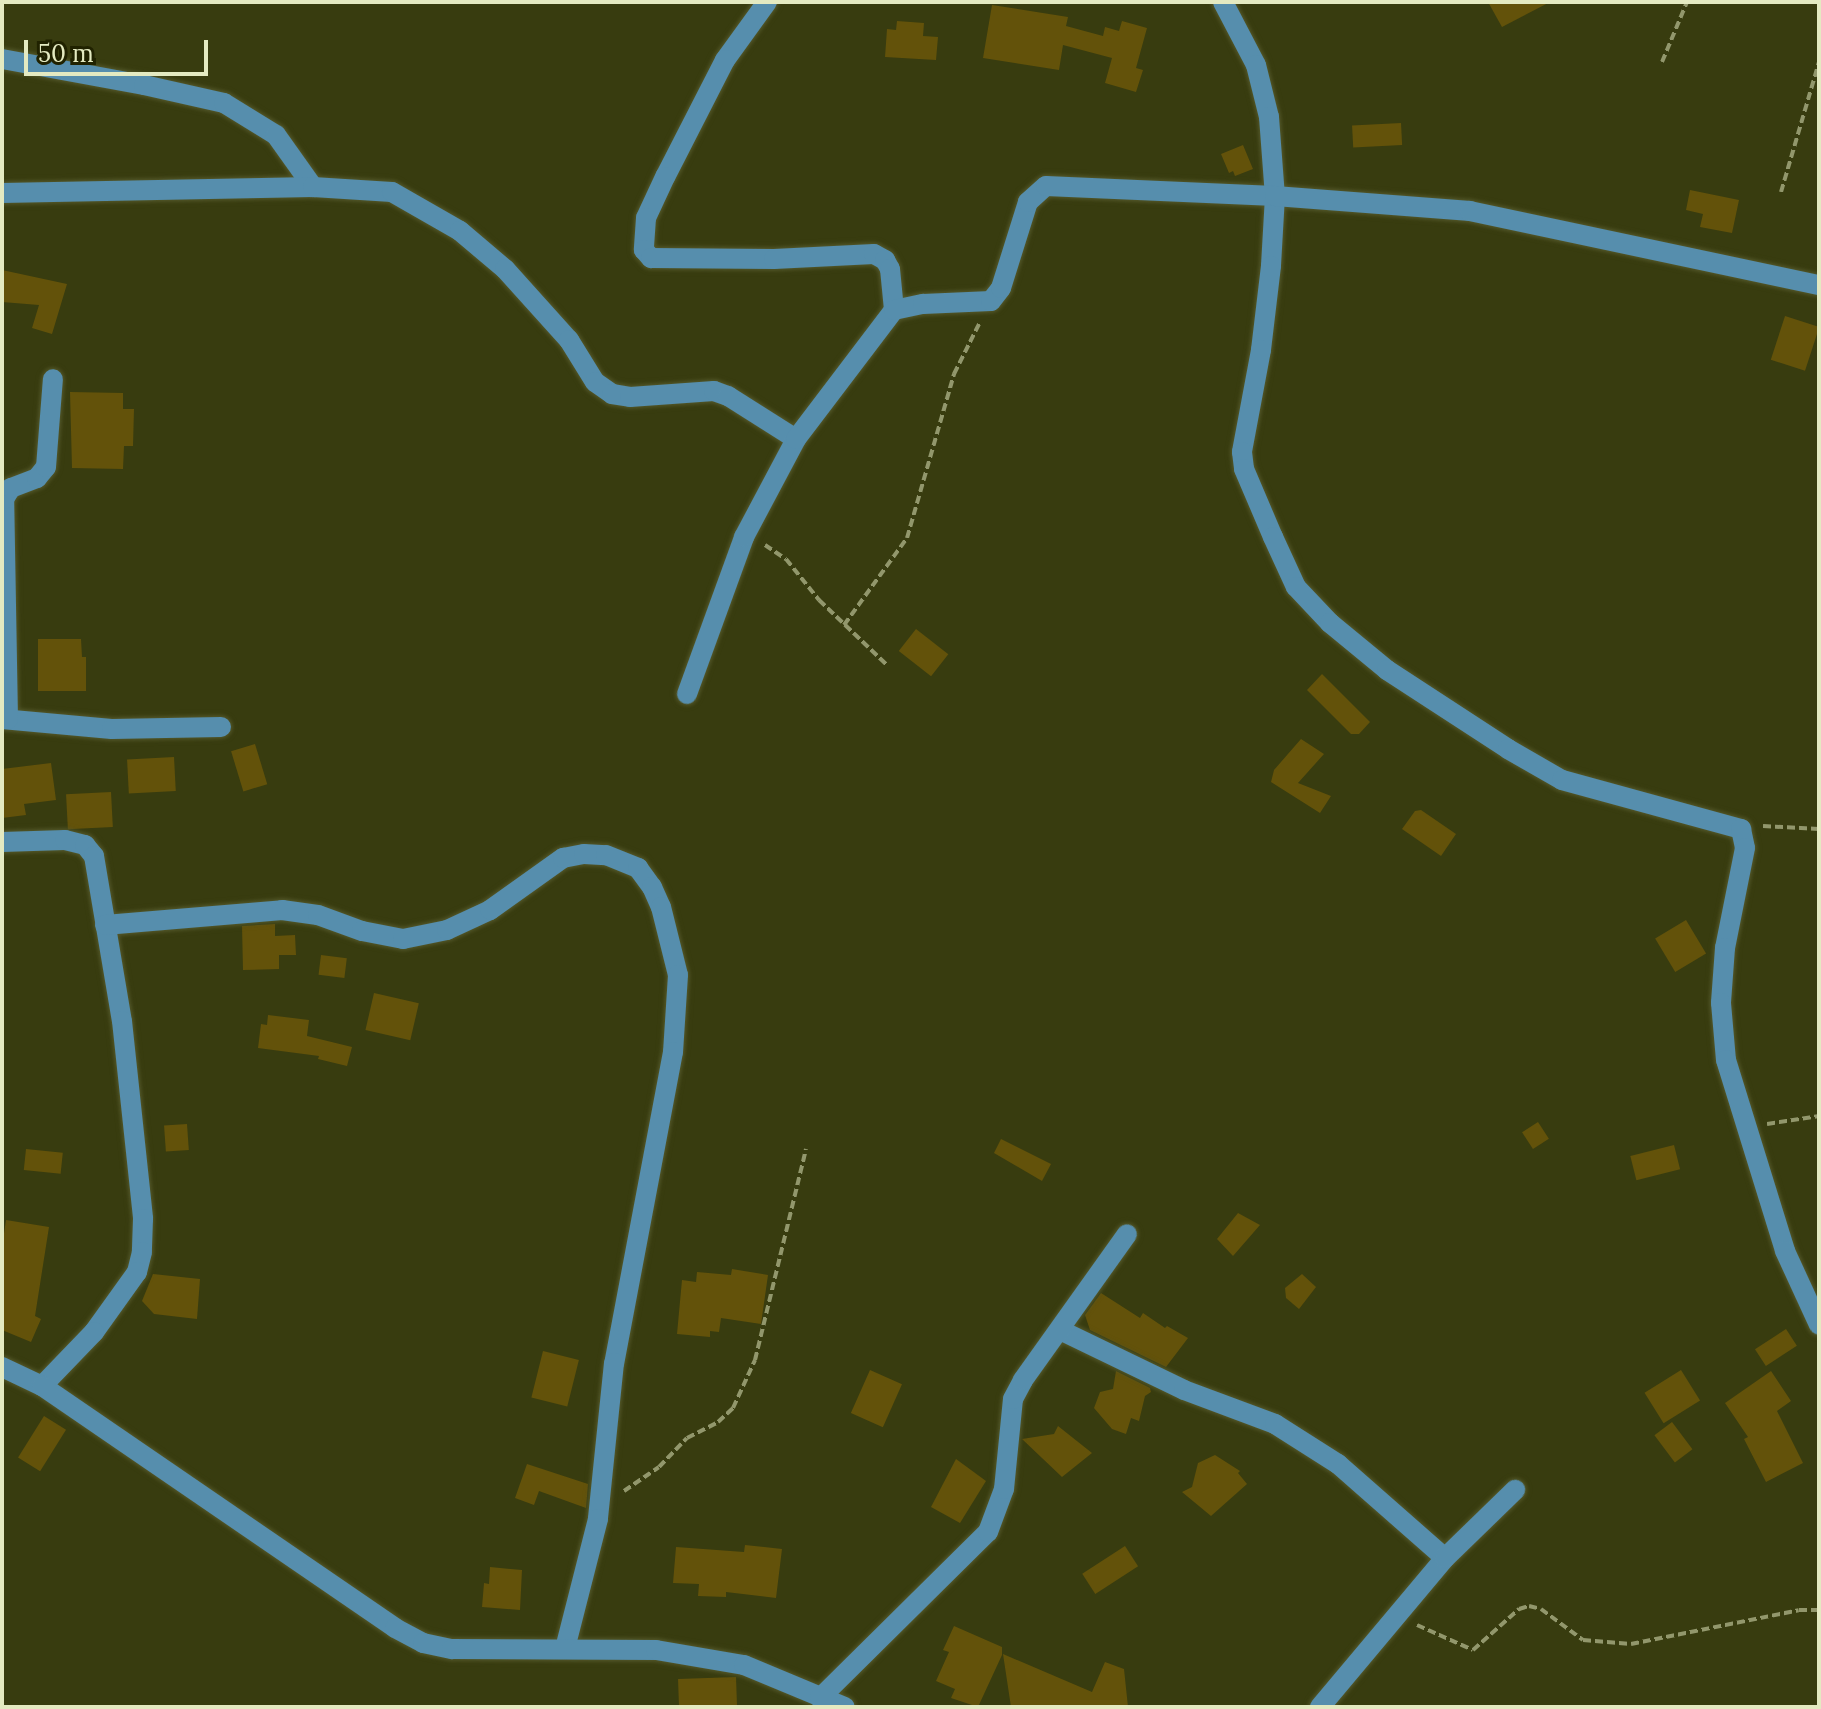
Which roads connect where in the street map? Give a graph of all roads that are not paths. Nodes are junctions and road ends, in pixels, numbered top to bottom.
1 (767, 2) edge
2 (1223, 2) edge
3 (2, 59) edge
4 (313, 187) junction
5 (2, 193) edge
6 (1275, 196) junction
7 (1819, 285) edge
8 (894, 310) junction
9 (53, 379) dead end
10 (796, 439) junction
11 (687, 694) dead end
12 (5, 719) edge
13 (221, 727) dead end
14 (2, 842) edge
15 (105, 925) junction
16 (1127, 1234) dead end
17 (1819, 1325) edge
18 (1060, 1330) junction
19 (2, 1367) edge
20 (42, 1386) junction
21 (1515, 1490) dead end
22 (1445, 1558) junction
23 (565, 1648) junction
24 (835, 1704) edge
25 (1320, 1707) edge

1 - 8 street
2 - 6 street
3 - 4 street
4 - 5 street
4 - 10 street
6 - 7 street
6 - 8 street
6 - 17 street
8 - 10 street
9 - 12 street
10 - 11 street
12 - 13 street
14 - 15 street
15 - 20 street
15 - 23 street
16 - 18 street
18 - 22 street
18 - 24 street
19 - 20 street
20 - 23 street
21 - 22 street
22 - 25 street
23 - 24 street

